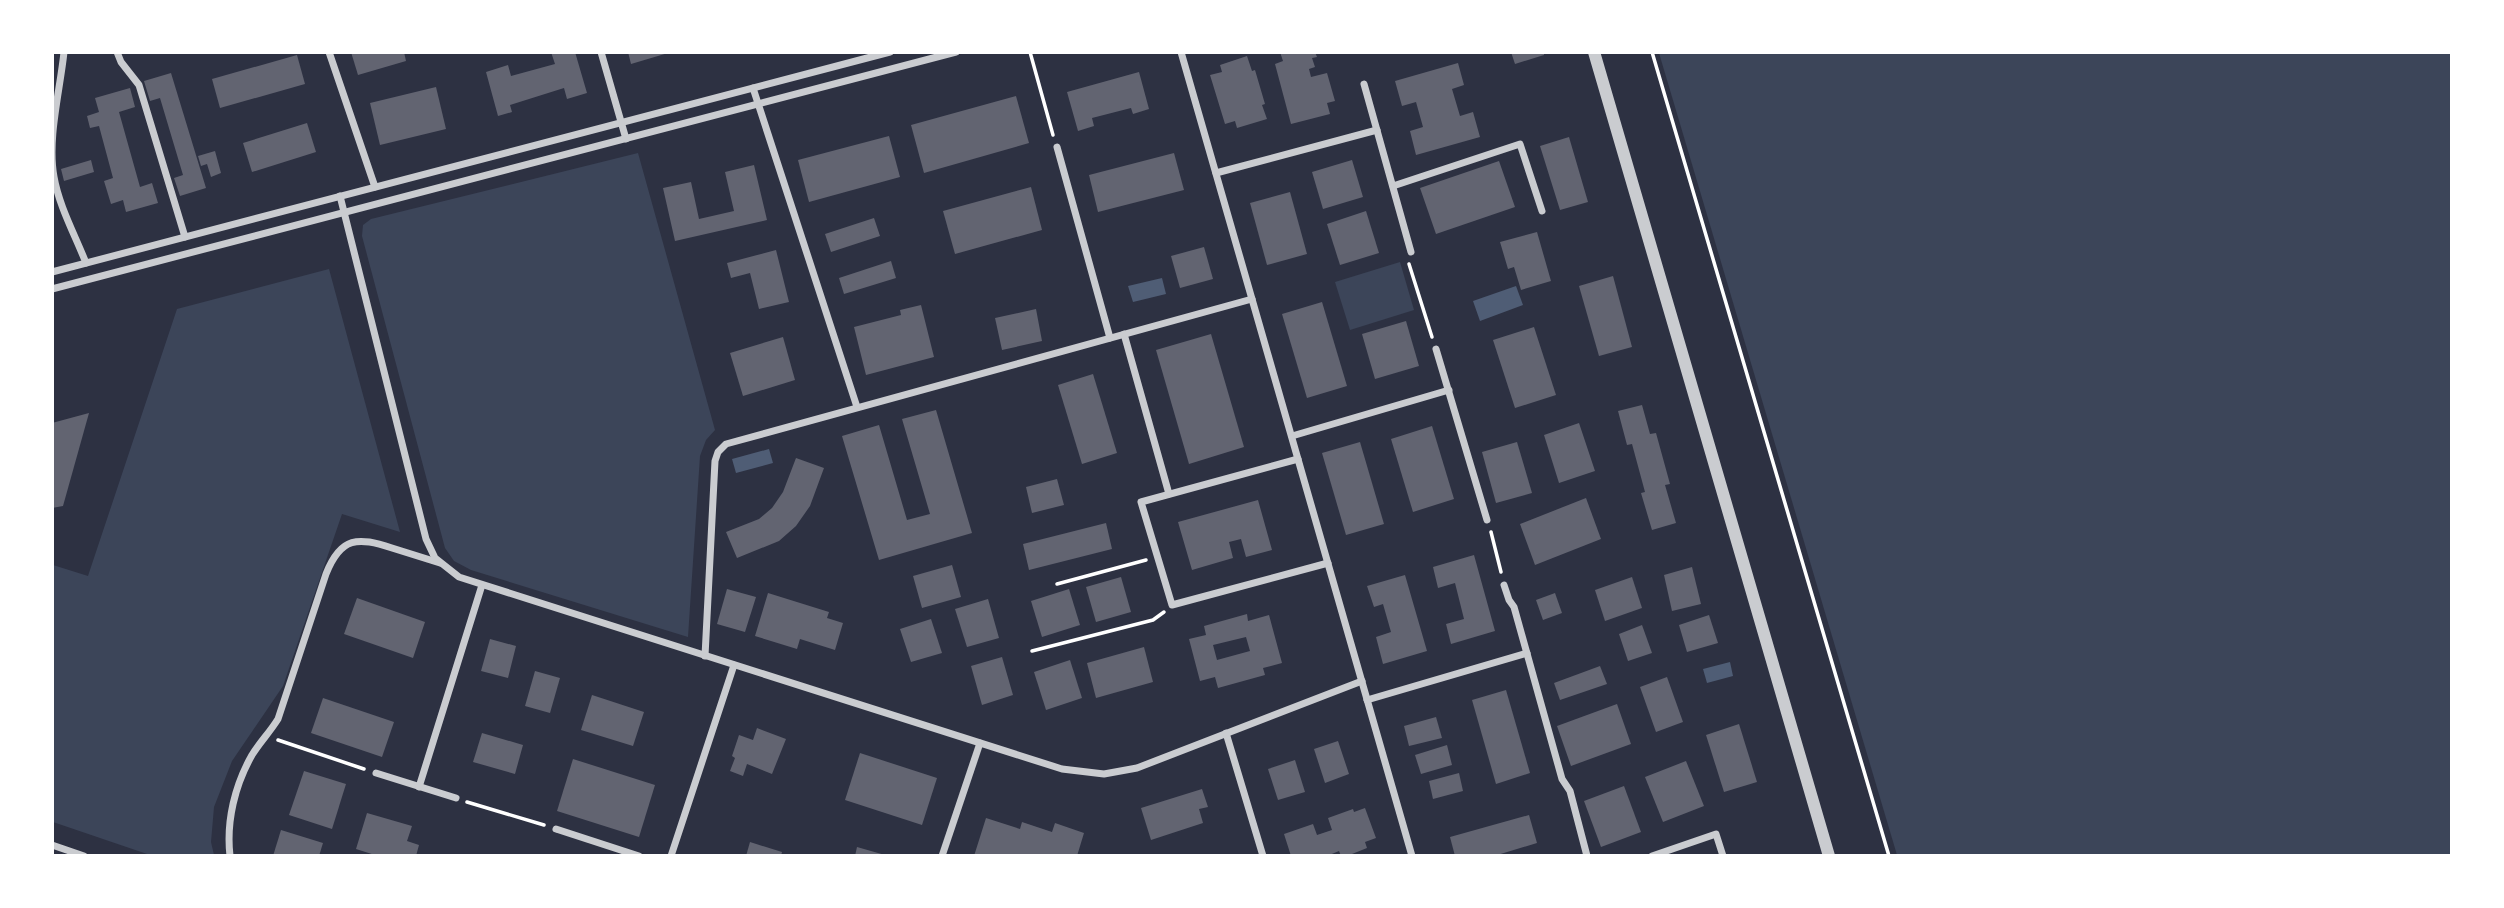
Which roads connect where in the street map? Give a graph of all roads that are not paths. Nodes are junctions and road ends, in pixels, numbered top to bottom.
1 (64, 52) edge
2 (117, 52) edge
3 (329, 52) edge
4 (601, 52) edge
5 (890, 52) edge
6 (956, 52) edge
7 (1181, 52) edge
8 (1594, 52) edge
9 (879, 54) edge
10 (884, 71) junction
11 (1364, 84) dead end
12 (753, 88) junction
13 (758, 104) junction
14 (622, 122) junction
15 (1377, 130) junction
16 (626, 139) junction
17 (1057, 147) road end
18 (1216, 173) junction
19 (1393, 186) junction
20 (375, 187) junction
21 (340, 197) junction
22 (1542, 211) dead end
23 (344, 213) junction
24 (185, 237) junction
25 (1411, 252) road end
26 (86, 263) junction
27 (52, 272) edge
28 (52, 289) edge
29 (1252, 299) junction
30 (1124, 334) junction
31 (1110, 338) junction
32 (1436, 349) road end
33 (1448, 390) junction
34 (857, 407) junction
35 (1292, 436) junction
36 (1298, 459) junction
37 (1169, 494) junction
38 (1488, 520) road end
39 (1328, 563) junction
40 (440, 564) junction
41 (482, 585) junction
42 (1504, 585) road end
43 (1527, 653) junction
44 (705, 656) junction
45 (733, 665) junction
46 (1362, 681) junction
47 (1367, 700) junction
48 (1226, 733) junction
49 (980, 743) junction
50 (376, 773) road end
51 (419, 787) junction
52 (456, 798) road end
53 (556, 829) road end
54 (52, 845) edge
55 (84, 856) edge
56 (230, 856) edge
57 (639, 856) edge
58 (671, 856) edge
59 (942, 856) edge
60 (1263, 856) edge
61 (1412, 856) edge
62 (1587, 856) edge
63 (1652, 856) edge
64 (1723, 856) edge
65 (1829, 856) edge

1 - 26 street
2 - 24 street
3 - 20 street
4 - 14 street
5 - 9 street
6 - 10 street
7 - 18 street
8 - 65 street
9 - 10 street
9 - 12 street
10 - 13 street
11 - 15 street
12 - 13 street
12 - 14 street
13 - 16 street
13 - 34 street
14 - 16 street
14 - 20 street
15 - 18 street
15 - 19 street
16 - 23 street
17 - 31 street
18 - 29 street
19 - 22 street
19 - 25 street
20 - 21 street
21 - 23 street
21 - 24 street
23 - 28 street
23 - 40 street
24 - 26 street
26 - 27 street
29 - 30 street
29 - 35 street
30 - 31 street
30 - 37 street
31 - 34 street
32 - 33 street
33 - 35 street
33 - 38 street
34 - 44 street
35 - 36 street
36 - 37 street
36 - 39 street
37 - 39 street
39 - 46 street
40 - 41 street
40 - 56 street
41 - 44 street
41 - 51 street
42 - 43 street
43 - 47 street
43 - 62 street
44 - 45 street
45 - 49 street
45 - 58 street
46 - 47 street
46 - 48 street
47 - 61 street
48 - 49 street
48 - 60 street
49 - 59 street
50 - 51 street
51 - 52 street
53 - 57 street
54 - 55 street
63 - 64 street

